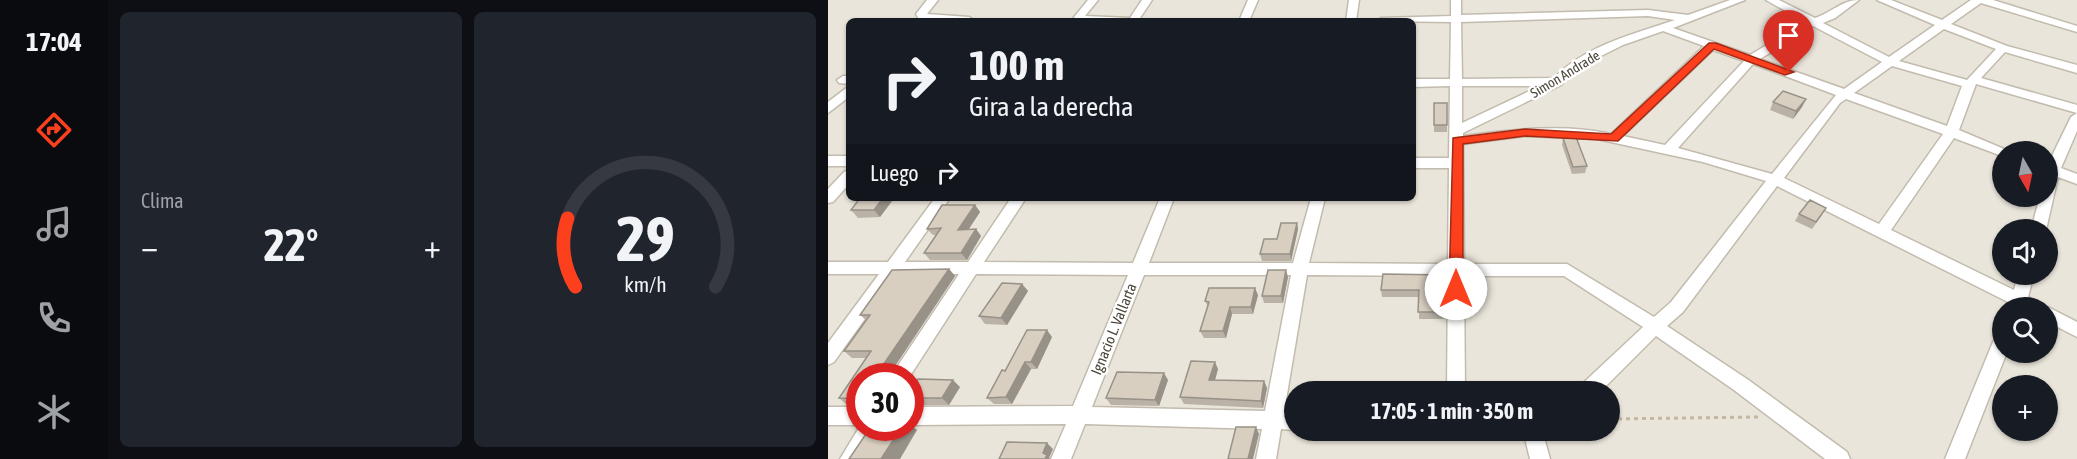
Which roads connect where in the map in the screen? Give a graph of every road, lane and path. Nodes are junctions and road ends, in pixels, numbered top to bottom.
1 (933, 0) edge
2 (1093, 0) edge
3 (1147, 0) edge
4 (1253, 0) edge
5 (1354, 0) edge
6 (1456, 0) edge
7 (1740, 0) edge
8 (1771, 0) edge
9 (1854, 0) edge
10 (1881, 0) edge
11 (1980, 0) edge
12 (938, 18) edge
13 (1078, 18) edge
14 (1135, 18) edge
15 (1245, 18) edge
16 (1351, 18) edge
17 (1690, 18) junction
18 (1457, 20) junction
19 (1416, 21) edge
20 (1817, 22) junction
21 (1945, 24) junction
22 (1664, 28) junction
23 (2077, 29) edge
24 (1712, 45) junction
25 (2003, 48) junction
26 (1752, 59) junction
27 (1890, 62) junction
28 (2077, 69) edge
29 (1971, 81) junction
30 (1557, 82) junction
31 (1416, 83) edge
32 (1454, 83) junction
33 (846, 84) edge
34 (1844, 93) junction
35 (828, 109) edge
36 (2077, 109) edge
37 (2077, 117) edge
38 (1952, 131) junction
39 (1457, 135) junction
40 (1614, 138) junction
41 (1992, 147) edge
42 (1668, 150) junction
43 (2058, 154) edge
44 (828, 160) edge
45 (846, 161) edge
46 (1416, 163) edge
47 (1455, 163) junction
48 (2058, 172) edge
49 (846, 179) edge
50 (2077, 179) edge
51 (1777, 180) junction
52 (828, 198) edge
53 (941, 201) edge
54 (1017, 201) edge
55 (1166, 201) edge
56 (1317, 201) edge
57 (1882, 232) junction
58 (828, 268) edge
59 (1139, 268) junction
60 (1300, 268) junction
61 (1456, 268) junction
62 (892, 269) junction
63 (974, 269) junction
64 (2007, 297) edge
65 (2058, 320) edge
66 (1654, 325) junction
67 (2077, 330) edge
68 (828, 357) edge
69 (909, 363) edge
70 (1994, 363) edge
71 (1456, 381) edge
72 (1599, 381) edge
73 (1079, 415) junction
74 (828, 416) edge
75 (846, 416) edge
76 (924, 416) edge
77 (1788, 417) junction
78 (1620, 418) edge
79 (1275, 421) junction
80 (1284, 421) edge
81 (861, 441) edge
82 (1535, 441) edge
83 (850, 459) edge
84 (1061, 459) edge
85 (1266, 459) edge
86 (1540, 459) edge
87 (1840, 459) edge
88 (1955, 459) edge

1 - 12 street
2 - 13 street
3 - 14 street
4 - 15 street
5 - 16 street
6 - 18 street
7 - 17 street, Simon Andrade
8 - 20 street
9 - 20 street
10 - 21 street
11 - 21 street
11 - 23 street
17 - 18 street
17 - 22 street, Simon Andrade
18 - 19 street
18 - 32 street
20 - 26 street
20 - 27 street
21 - 25 street
21 - 27 street
22 - 24 street
22 - 30 street, Simon Andrade
24 - 26 street
24 - 40 street
25 - 28 street
25 - 29 street
26 - 34 street
26 - 42 street
27 - 29 street
27 - 34 street
29 - 36 street
29 - 38 street
30 - 32 street
30 - 39 street, Simon Andrade
31 - 32 street
32 - 39 street
33 - 35 street
34 - 38 street
34 - 51 street
37 - 43 street
38 - 41 street
38 - 57 street
39 - 40 street
39 - 47 street
40 - 42 street
42 - 51 street
44 - 45 street
46 - 47 street
47 - 61 street
48 - 50 street
49 - 52 street
51 - 57 street
51 - 66 street
53 - 62 street
54 - 63 street
55 - 59 street, Ignacio L. Vallarta
56 - 60 street
57 - 64 street
58 - 62 street
59 - 60 street
59 - 63 street
59 - 73 street, Ignacio L. Vallarta
60 - 61 street
60 - 79 street
61 - 66 street
61 - 71 street
62 - 63 street
62 - 68 street
63 - 69 street
65 - 67 street
66 - 72 street
66 - 77 street
70 - 88 street
73 - 76 street
73 - 79 street
73 - 84 street, Ignacio L. Vallarta
74 - 75 street
77 - 78 path
77 - 87 street
79 - 80 street
79 - 85 street
81 - 83 street
82 - 86 street

